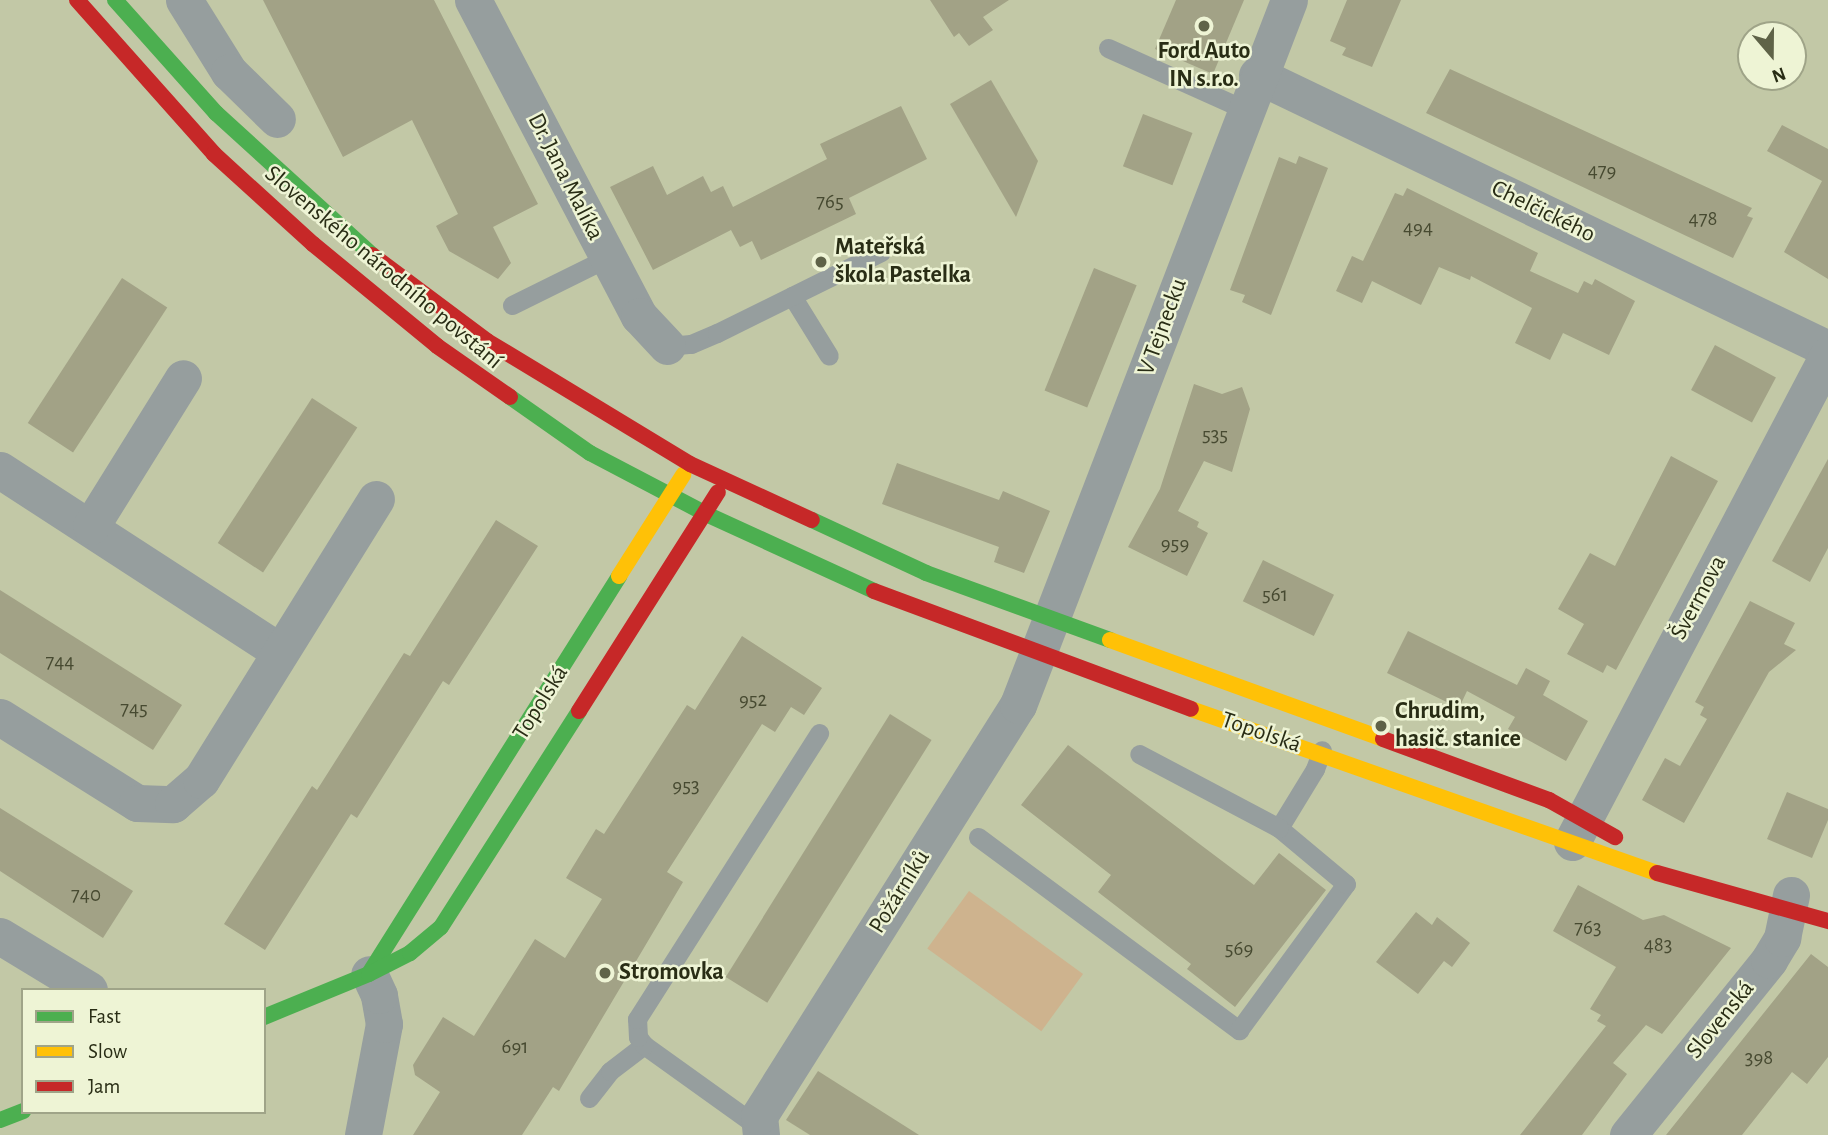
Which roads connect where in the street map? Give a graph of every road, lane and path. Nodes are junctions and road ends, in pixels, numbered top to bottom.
1 (77, 0) edge
2 (115, 0) edge
3 (184, 0) edge
4 (473, 0) edge
5 (1289, 0) edge
6 (1108, 48) dead end
7 (1257, 75) junction
8 (1244, 109) junction
9 (277, 119) dead end
10 (881, 252) dead end
11 (607, 258) junction
12 (792, 296) junction
13 (512, 305) dead end
14 (667, 346) joint
15 (1828, 349) edge
16 (1828, 355) edge
17 (829, 356) dead end
18 (183, 378) dead end
19 (690, 464) junction
20 (0, 470) edge
21 (723, 482) junction
22 (672, 496) junction
23 (376, 499) dead end
24 (706, 514) junction
25 (91, 526) junction
26 (1051, 622) junction
27 (279, 651) junction
28 (1038, 655) junction
29 (0, 717) edge
30 (1332, 722) junction
31 (819, 733) dead end
32 (1321, 753) junction
33 (1139, 754) dead end
34 (1279, 828) junction
35 (1577, 831) junction
36 (978, 837) dead end
37 (1627, 841) dead end
38 (1684, 862) dead end
39 (1798, 902) junction
40 (1828, 921) edge
41 (0, 936) edge
42 (369, 974) junction
43 (86, 988) edge
44 (266, 1016) edge
45 (644, 1045) junction
46 (589, 1098) dead end
47 (21, 1112) edge
48 (0, 1120) edge
49 (759, 1131) edge
50 (363, 1135) edge
51 (1628, 1135) edge

1 - 22 main road, Slovenského národního povstání
2 - 19 main road, Slovenského národního povstání
3 - 9 street
4 - 11 street, Dr. Jana Malíka
5 - 7 street, V Tejnecku
6 - 8 lane
7 - 8 street, V Tejnecku
7 - 15 street, Chelčického
8 - 26 street, V Tejnecku
10 - 12 lane
11 - 13 lane
11 - 14 street, Dr. Jana Malíka
12 - 14 lane
12 - 17 lane
16 - 35 street, Švermova
18 - 25 street
19 - 21 main road, Topolská
19 - 22 main road, Topolská
20 - 25 street
21 - 24 main road, Topolská
21 - 26 main road, Topolská
22 - 24 main road, Slovenského národního povstání
22 - 42 main road, Topolská
23 - 27 street
24 - 28 main road, Topolská
24 - 42 main road, Topolská
25 - 27 street
26 - 28 street, V Tejnecku
26 - 30 main road, Topolská
27 - 29 street
28 - 32 main road, Topolská
28 - 49 street, Požárníků
30 - 32 lane
30 - 35 main road, Topolská
31 - 45 lane
32 - 34 lane
32 - 35 main road, Topolská
33 - 34 lane
34 - 36 lane
35 - 37 main road, Topolská
35 - 39 main road, Topolská
38 - 39 main road, Topolská
39 - 40 main road, Topolská
39 - 51 street, Slovenská
41 - 43 street
42 - 44 main road, Topolská
42 - 50 street
45 - 46 lane
45 - 49 lane, Požárníků
47 - 48 main road

